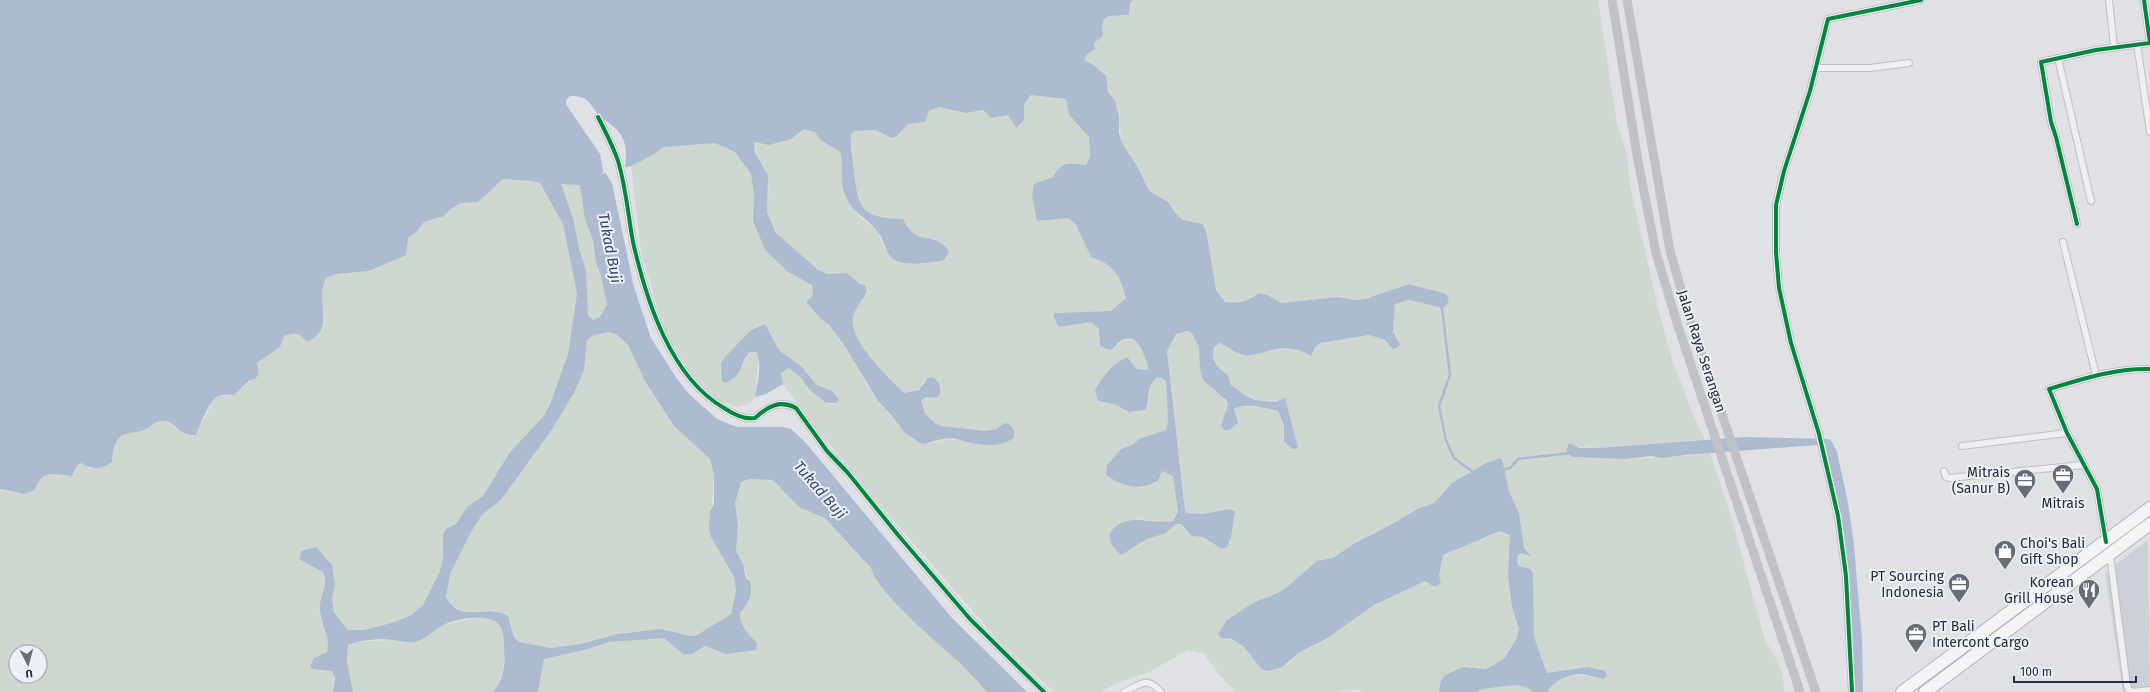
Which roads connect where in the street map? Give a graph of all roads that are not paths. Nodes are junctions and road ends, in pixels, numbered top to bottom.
1 (1612, 0) edge
2 (1627, 0) edge
3 (1921, 0) edge
4 (2109, 0) edge
5 (2146, 1) edge
6 (2137, 44) junction
7 (2114, 47) junction
8 (2058, 58) junction
9 (1909, 63) dead end
10 (1816, 68) junction
11 (598, 117) dead end
12 (2150, 132) edge
13 (2091, 201) dead end
14 (2077, 224) dead end
15 (2063, 242) dead end
16 (2150, 369) edge
17 (2096, 376) junction
18 (2067, 433) junction
19 (1962, 446) dead end
20 (2083, 465) junction
21 (1944, 471) dead end
22 (2150, 508) edge
23 (2150, 524) edge
24 (2106, 542) junction
25 (2110, 555) junction
26 (2150, 690) edge
27 (1044, 692) edge
28 (1124, 692) edge
29 (1161, 692) edge
30 (1800, 692) edge
31 (1816, 692) edge
32 (1852, 692) edge
33 (1902, 692) edge
34 (1925, 692) edge

1 - 30 street, Jalan Raya Serangan
2 - 31 street, Jalan Raya Serangan
3 - 10 street
4 - 7 street
5 - 6 street
6 - 7 street
6 - 12 street
7 - 8 street
8 - 13 street
8 - 14 street
9 - 10 street
10 - 32 street
11 - 27 street
15 - 17 street
16 - 17 street
17 - 18 street
18 - 19 street
18 - 20 street
20 - 21 street
20 - 24 street
22 - 24 highway
23 - 25 highway
24 - 33 highway
25 - 26 street
25 - 34 highway
28 - 29 street

